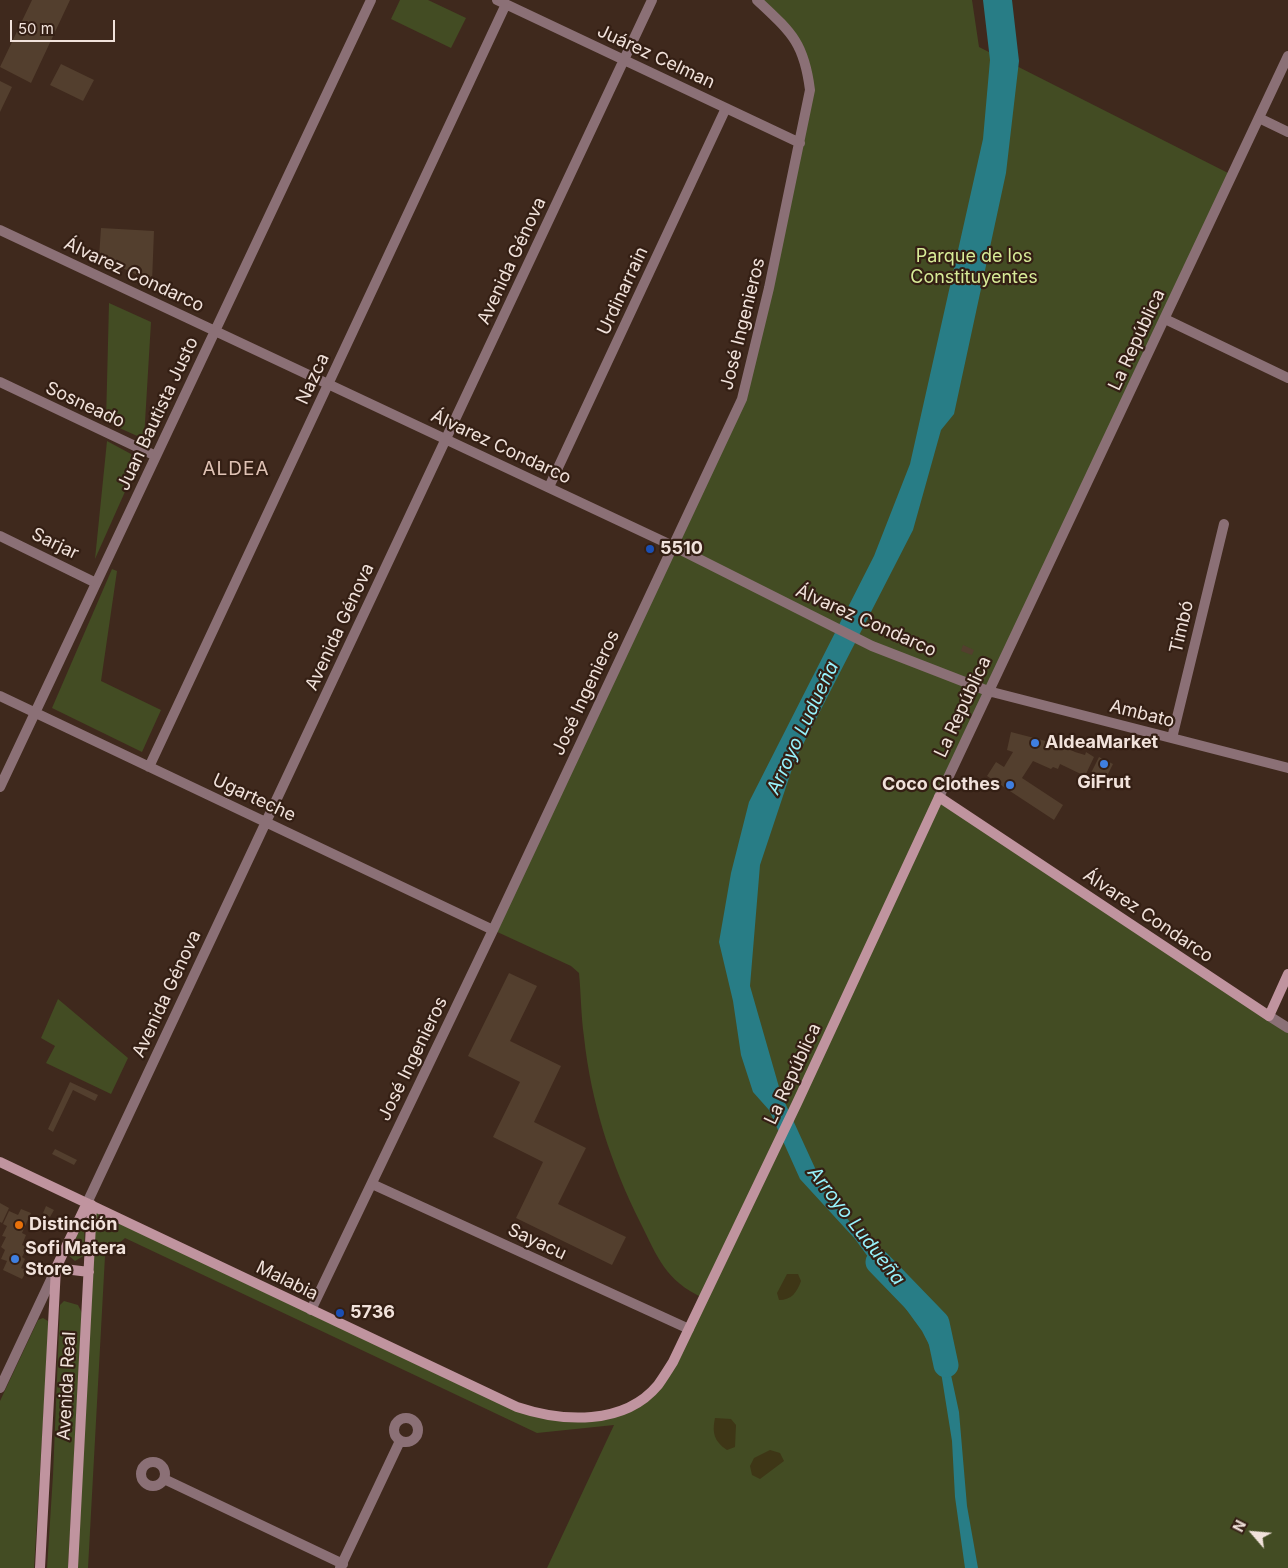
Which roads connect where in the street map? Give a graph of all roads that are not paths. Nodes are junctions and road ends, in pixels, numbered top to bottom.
1 (371, 0) edge
2 (652, 0) edge
3 (757, 0) edge
4 (502, 2) edge
5 (1288, 56) edge
6 (624, 60) junction
7 (726, 108) junction
8 (1259, 118) junction
9 (1288, 132) edge
10 (800, 143) junction
11 (0, 230) edge
12 (1165, 319) junction
13 (215, 331) junction
14 (1288, 378) edge
15 (0, 382) edge
16 (328, 384) junction
17 (446, 439) junction
18 (156, 456) junction
19 (549, 487) junction
20 (1224, 524) dead end
21 (0, 536) edge
22 (673, 546) junction
23 (96, 583) junction
24 (988, 692) junction
25 (0, 696) edge
26 (35, 713) junction
27 (1172, 738) junction
28 (149, 767) junction
29 (1288, 768) edge
30 (0, 787) edge
31 (939, 797) junction
32 (266, 822) junction
33 (493, 930) junction
34 (1288, 974) edge
35 (1269, 1016) junction
36 (1288, 1028) edge
37 (0, 1162) edge
38 (372, 1184) junction
39 (89, 1204) junction
40 (56, 1268) junction
41 (89, 1272) junction
42 (311, 1310) junction
43 (689, 1329) junction
44 (0, 1388) edge
45 (623, 1409) joint
46 (400, 1440) dead end
47 (164, 1479) dead end
48 (342, 1566) edge
49 (40, 1568) edge
50 (73, 1568) edge

1 - 13 street, Juan Bautista Justo
2 - 6 street, Avenida Génova
3 - 10 street, José Ingenieros
4 - 6 street, Juárez Celman
4 - 16 street, Nazca
5 - 8 street, La República
6 - 7 street, Juárez Celman
6 - 17 street, Avenida Génova
7 - 10 street, Juárez Celman
7 - 19 street, Urdinarrain
8 - 9 street
8 - 12 street, La República
10 - 22 street, José Ingenieros
11 - 13 street, Álvarez Condarco
12 - 14 street
12 - 24 street, La República
13 - 16 street, Álvarez Condarco
13 - 18 street, Juan Bautista Justo
15 - 18 street, Sosneado
16 - 17 street, Álvarez Condarco
16 - 28 street, Nazca
17 - 19 street, Álvarez Condarco
17 - 32 street, Avenida Génova
18 - 23 street, Juan Bautista Justo
19 - 22 street, Álvarez Condarco
20 - 27 street, Timbó
21 - 23 street, Sarjar
22 - 24 street, Álvarez Condarco
22 - 33 street, José Ingenieros
23 - 26 street, Juan Bautista Justo
24 - 27 street, Ambato
24 - 31 street, La República
25 - 26 street, Ugarteche
26 - 28 street, Ugarteche
26 - 30 street, Juan Bautista Justo
27 - 29 street, Ambato
28 - 32 street, Ugarteche
31 - 35 main road, Álvarez Condarco
31 - 43 main road, La República
32 - 33 street, Ugarteche
32 - 39 street, Avenida Génova
33 - 38 street, José Ingenieros
34 - 35 main road
35 - 36 street, Álvarez Condarco
37 - 39 main road, Malabia
38 - 42 street, José Ingenieros
38 - 43 street, Sayacu
39 - 40 main road, Avenida Génova
39 - 41 main road, Avenida Real
39 - 42 main road, Malabia
40 - 41 main road
40 - 44 street, Avenida Génova
40 - 49 main road, Avenida Real
41 - 50 main road, Avenida Real
42 - 45 main road, Malabia
43 - 45 main road, La República
46 - 48 street
47 - 48 street

